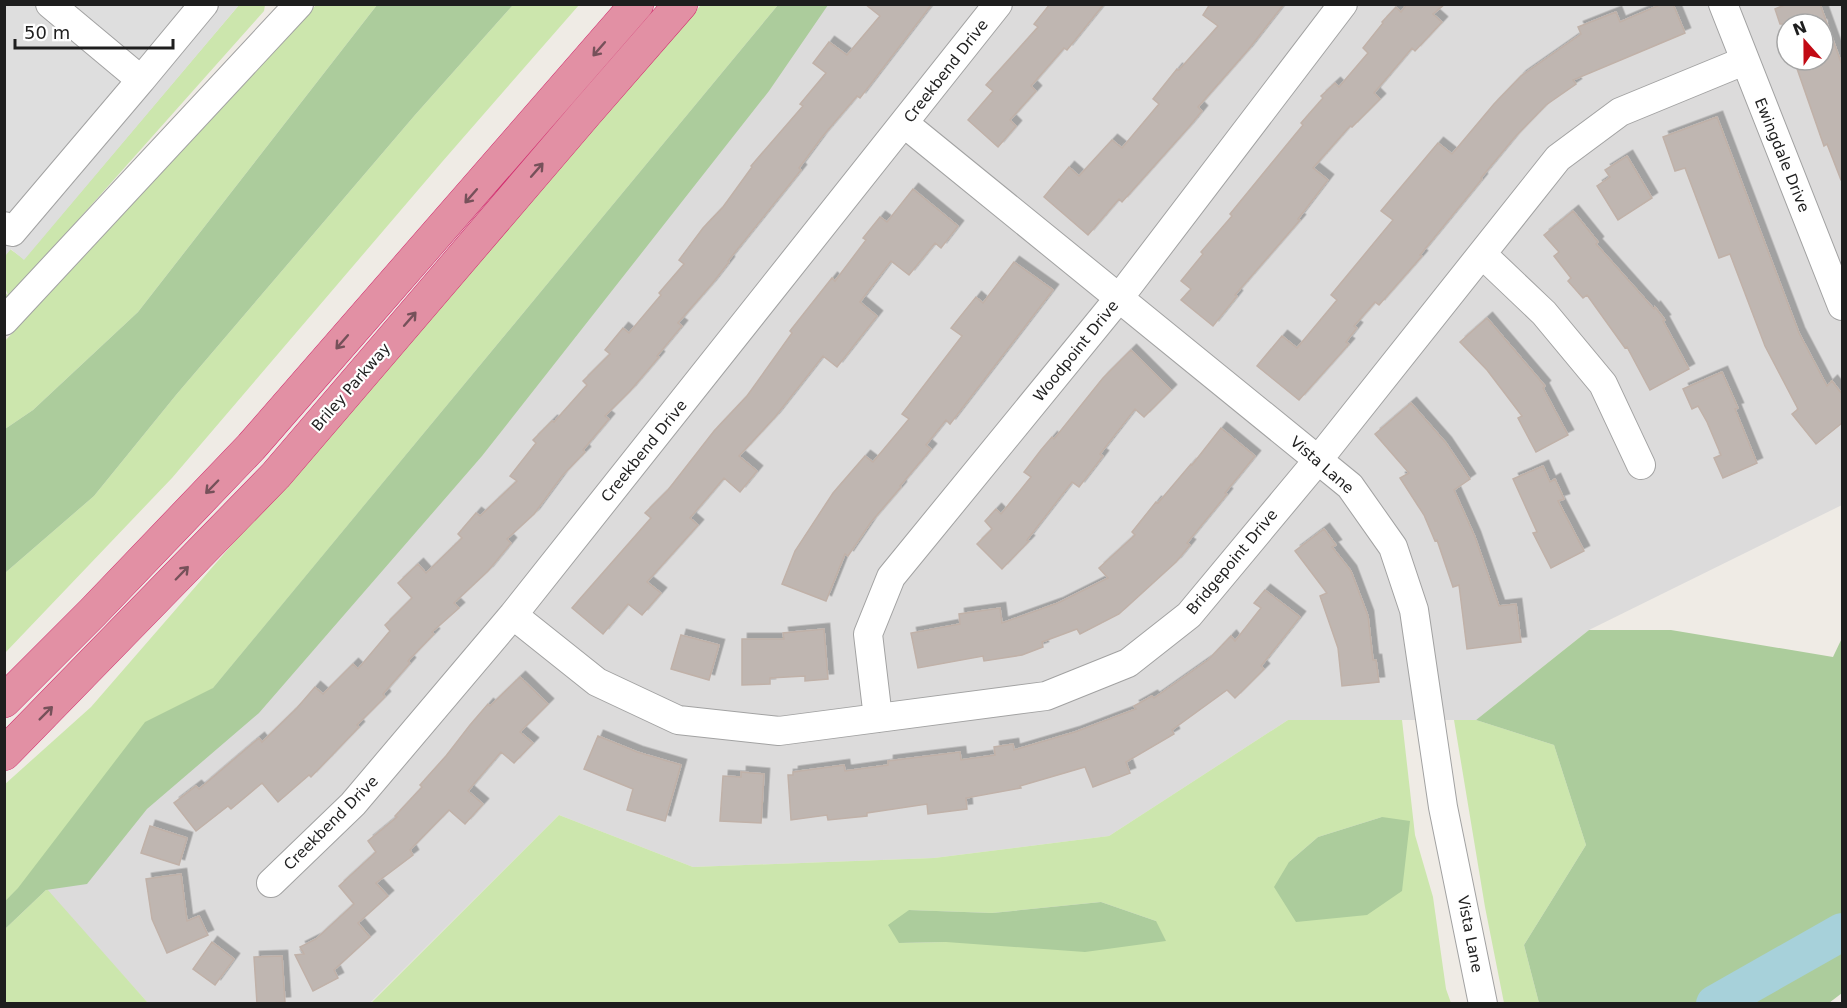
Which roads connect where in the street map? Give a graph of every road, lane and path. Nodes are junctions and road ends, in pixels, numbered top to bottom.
1 (50, 4) edge
2 (204, 4) edge
3 (637, 4) edge
4 (681, 4) edge
5 (998, 4) edge
6 (1343, 4) edge
7 (1723, 4) edge
8 (297, 5) edge
9 (1744, 60) junction
10 (141, 80) junction
11 (905, 124) junction
12 (4, 226) edge
13 (1482, 254) junction
14 (1119, 298) junction
15 (1842, 306) edge
16 (4, 321) edge
17 (1318, 460) junction
18 (1641, 465) dead end
19 (513, 615) junction
20 (4, 701) edge
21 (878, 718) junction
22 (4, 754) edge
23 (271, 883) dead end
24 (1484, 1004) edge

1 - 10 street
2 - 10 street
3 -> 20 highway
22 -> 4 highway, Briley Parkway
5 - 11 street, Creekbend Drive
6 - 14 street, Woodpoint Drive
7 - 9 street, Ewingdale Drive
8 - 16 street
9 - 13 street, Bridgepoint Drive
9 - 15 street, Ewingdale Drive
10 - 12 street
11 - 14 street, Vista Lane
11 - 19 street, Creekbend Drive
13 - 17 street, Bridgepoint Drive
13 - 18 street
14 - 17 street, Vista Lane
14 - 21 street, Woodpoint Drive
17 - 21 street, Bridgepoint Drive
17 - 24 street, Vista Lane
19 - 21 street, Bridgepoint Drive
19 - 23 street, Creekbend Drive

